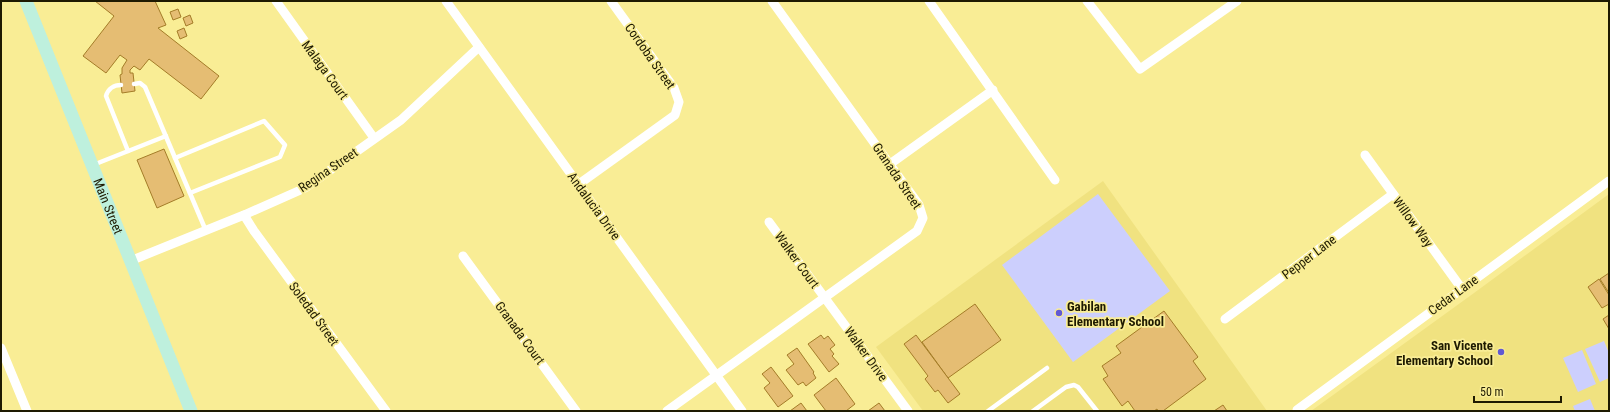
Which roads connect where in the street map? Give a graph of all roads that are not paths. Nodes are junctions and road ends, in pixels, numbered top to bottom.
1 (26, 1) edge
2 (276, 1) edge
3 (446, 1) edge
4 (611, 1) edge
5 (772, 1) edge
6 (929, 1) edge
7 (1087, 1) edge
8 (1237, 1) edge
9 (479, 47) junction
10 (134, 84) dead end
11 (121, 85) dead end
12 (993, 90) junction
13 (166, 136) junction
14 (374, 138) junction
15 (128, 151) junction
16 (1365, 155) dead end
17 (175, 158) junction
18 (890, 164) junction
19 (92, 165) junction
20 (1055, 180) dead end
21 (1609, 181) edge
22 (578, 184) junction
23 (190, 193) junction
24 (1393, 194) junction
25 (244, 215) junction
26 (769, 222) dead end
27 (206, 231) junction
28 (463, 256) dead end
29 (130, 261) junction
30 (1462, 289) junction
31 (824, 297) junction
32 (1225, 319) dead end
33 (1, 348) edge
34 (1047, 368) dead end
35 (717, 375) junction
36 (1297, 410) dead end
37 (27, 411) edge
38 (192, 411) edge
39 (386, 411) edge
40 (576, 411) edge
41 (667, 411) edge
42 (742, 411) edge
43 (908, 411) edge
44 (988, 411) edge
45 (1033, 411) edge
46 (1096, 411) edge

1 - 19 street, Main Street
2 - 14 street, Malaga Court
3 - 9 street, Andalucia Drive
4 - 22 street, Cordoba Street
5 - 18 street, Granada Street
6 - 12 street
7 - 8 street
9 - 14 street, Regina Street
9 - 22 street, Andalucia Drive
10 - 13 lane
11 - 15 lane
12 - 18 street
12 - 20 street
13 - 15 lane
13 - 17 lane
14 - 25 street, Regina Street
15 - 19 lane
16 - 24 street, Willow Way
17 - 23 lane
17 - 23 lane
18 - 31 street, Granada Street
19 - 29 street, Main Street
21 - 30 street, Cedar Lane
22 - 35 street, Andalucia Drive
23 - 27 lane
24 - 30 street, Willow Way
24 - 32 street, Pepper Lane
25 - 27 street, Regina Street
25 - 39 street, Soledad Street
26 - 31 street, Walker Court
27 - 29 street, Regina Street
28 - 40 street, Granada Court
29 - 38 street, Main Street
30 - 36 street, Cedar Lane
31 - 35 street, Granada Street
31 - 43 street, Walker Drive
33 - 37 street
34 - 44 lane
35 - 41 street
35 - 42 street, Andalucia Drive
45 - 46 lane

